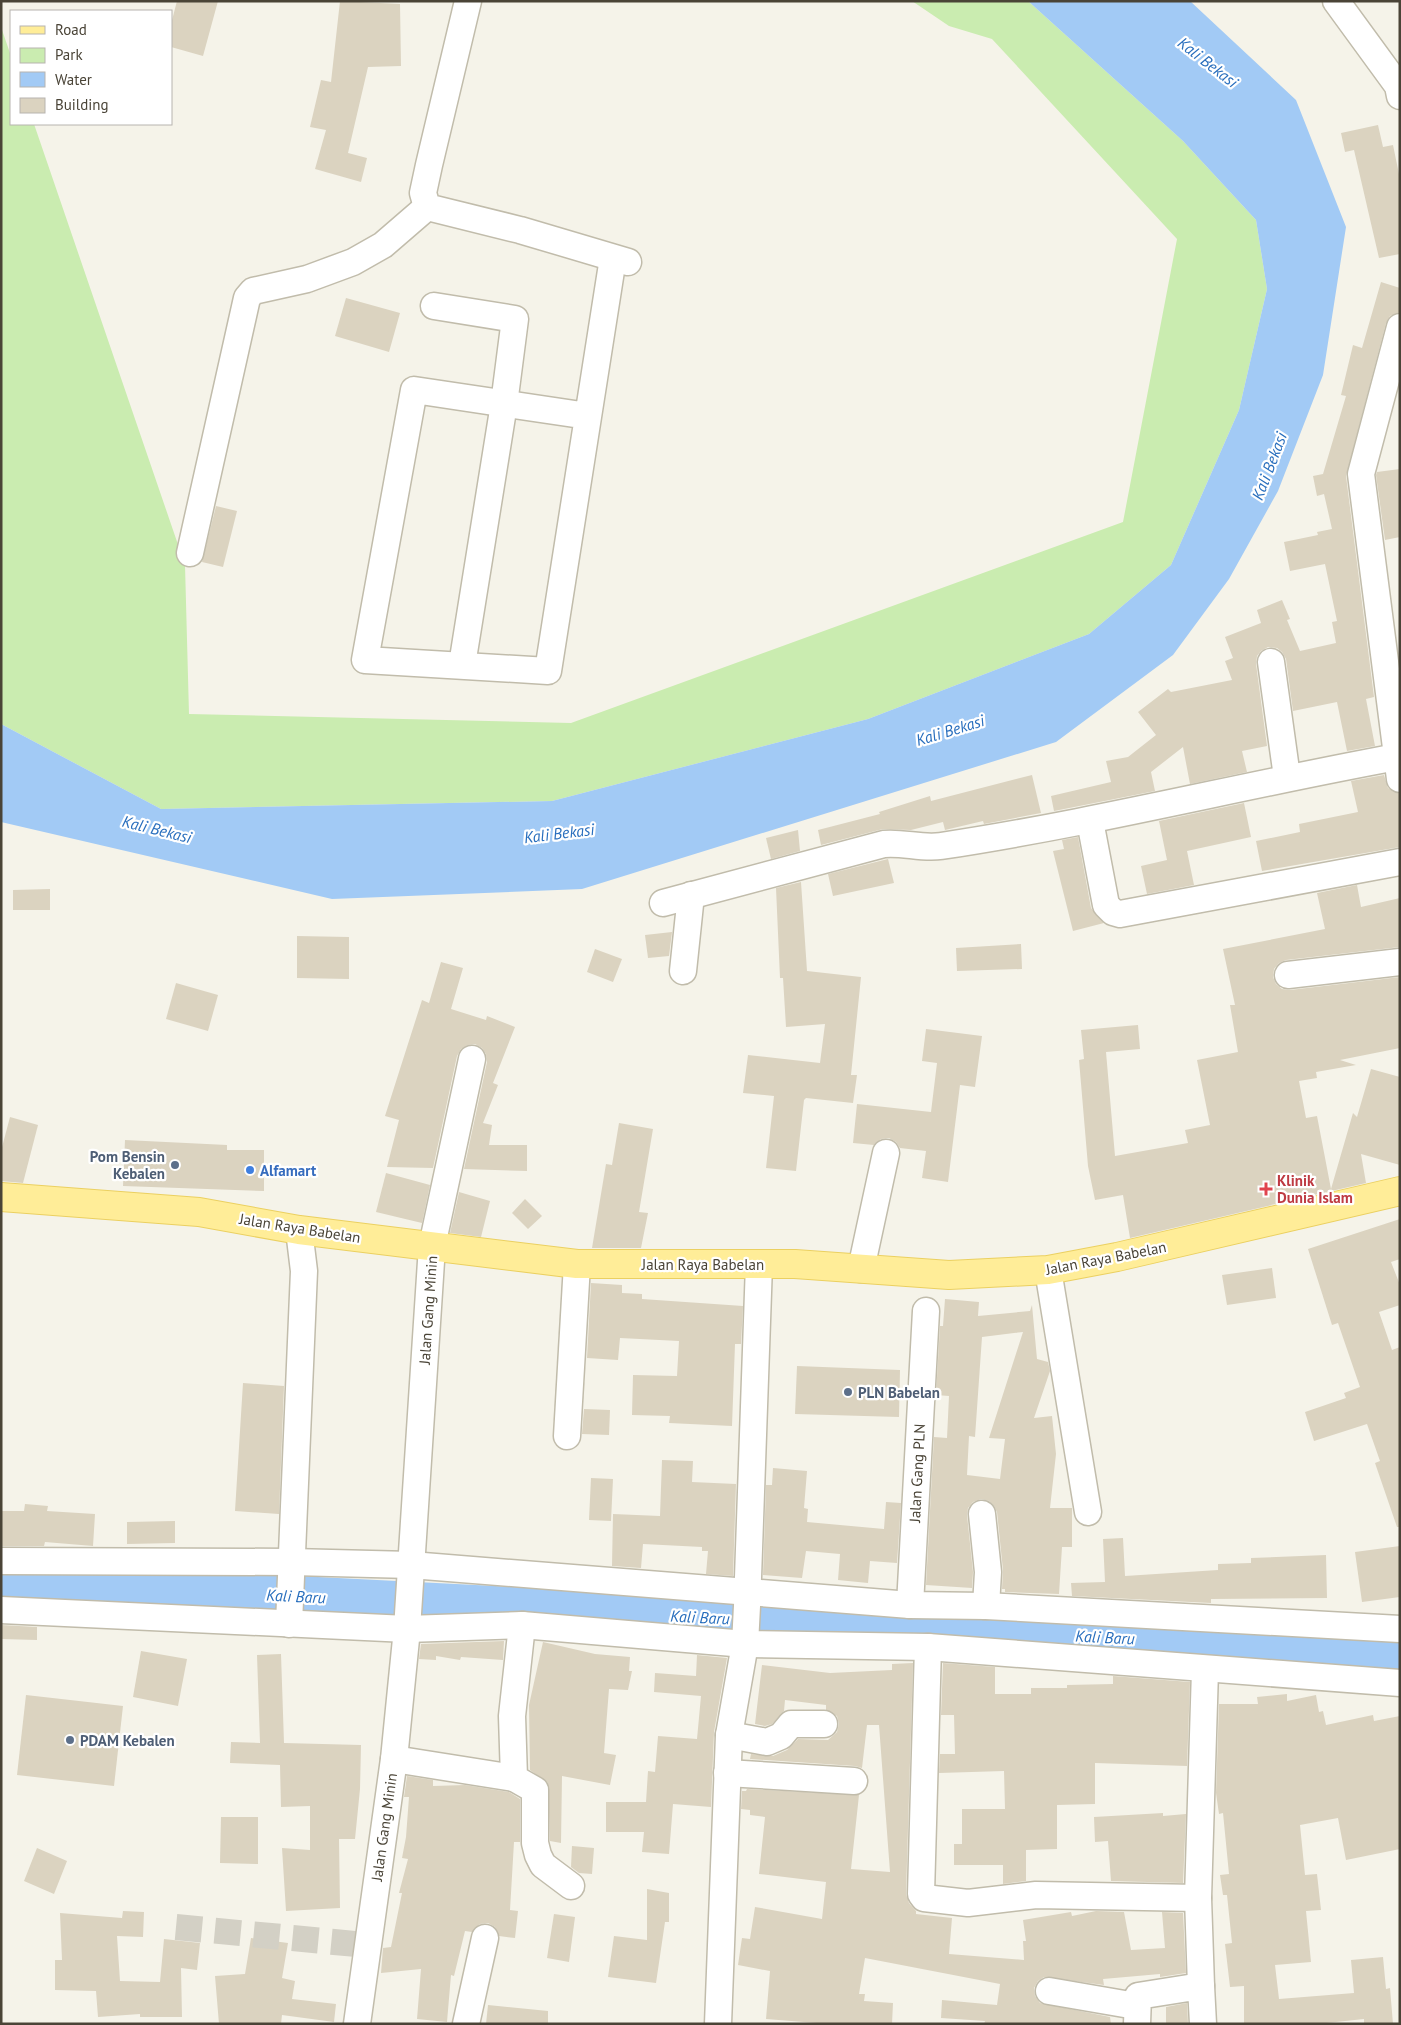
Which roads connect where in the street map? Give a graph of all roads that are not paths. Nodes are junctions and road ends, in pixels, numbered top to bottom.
1 (468, 1) edge
2 (1348, 6) edge
3 (1399, 89) edge
4 (427, 207) junction
5 (434, 306) dead end
6 (1400, 326) edge
7 (504, 404) junction
8 (588, 416) junction
9 (190, 553) dead end
10 (1271, 662) dead end
11 (462, 665) junction
12 (1399, 771) edge
13 (1287, 777) junction
14 (1090, 821) junction
15 (1400, 862) edge
16 (691, 895) junction
17 (663, 903) dead end
18 (1400, 962) edge
19 (683, 971) dead end
20 (1288, 975) dead end
21 (472, 1059) dead end
22 (886, 1153) dead end
23 (1400, 1191) edge
24 (1, 1197) edge
25 (299, 1230) junction
26 (432, 1246) junction
27 (577, 1264) junction
28 (759, 1264) junction
29 (861, 1269) junction
30 (1048, 1270) junction
31 (926, 1311) dead end
32 (567, 1436) dead end
33 (1088, 1512) dead end
34 (982, 1514) dead end
35 (1, 1561) edge
36 (292, 1568) junction
37 (411, 1571) junction
38 (910, 1605) junction
39 (986, 1606) junction
40 (1, 1610) edge
41 (289, 1616) junction
42 (746, 1617) junction
43 (407, 1621) junction
44 (522, 1625) junction
45 (1400, 1629) edge
46 (928, 1647) junction
47 (1205, 1670) junction
48 (1400, 1683) edge
49 (824, 1724) dead end
50 (729, 1735) junction
51 (394, 1759) junction
52 (727, 1773) junction
53 (514, 1778) junction
54 (854, 1781) dead end
55 (570, 1886) dead end
56 (1198, 1898) junction
57 (485, 1938) dead end
58 (1201, 1986) junction
59 (1049, 1990) dead end
60 (1136, 2015) edge
61 (357, 2024) edge
62 (466, 2024) edge
63 (718, 2024) edge
64 (1203, 2024) edge

1 - 4 street
2 - 3 street
4 - 8 street
4 - 9 street
5 - 7 street
6 - 12 street
7 - 8 street
7 - 11 street
7 - 11 street
8 - 11 street
10 - 13 street
12 - 13 street
13 - 14 street
14 - 15 street
14 - 16 street
16 - 17 street
16 - 19 street
18 - 20 street
21 - 26 street, Jalan Gang Minin
22 - 29 street
23 - 30 main road, Jalan Raya Babelan
24 - 25 main road, Jalan Raya Babelan
25 - 26 main road, Jalan Raya Babelan
25 - 36 street
26 - 27 main road, Jalan Raya Babelan
26 - 37 street, Jalan Gang Minin
27 - 28 main road, Jalan Raya Babelan
27 - 32 street
28 - 29 main road, Jalan Raya Babelan
28 - 42 street
29 - 30 main road, Jalan Raya Babelan
30 - 33 street
31 - 38 street, Jalan Gang PLN
34 - 39 street
35 - 36 street
36 - 37 street
36 - 41 street
37 - 42 street
37 - 43 street, Jalan Gang Minin
38 - 39 street
38 - 42 street
39 - 45 street
40 - 41 street
41 - 43 street
42 - 44 street
42 - 46 street
42 - 50 street
43 - 44 street
43 - 51 street, Jalan Gang Minin
44 - 53 street
46 - 47 street
46 - 56 street
47 - 48 street
47 - 56 street
49 - 50 street
50 - 52 street
51 - 53 street
51 - 61 street, Jalan Gang Minin
52 - 54 street
52 - 63 street
53 - 55 street
56 - 58 street
57 - 62 street
58 - 60 street
58 - 64 street
59 - 60 street

